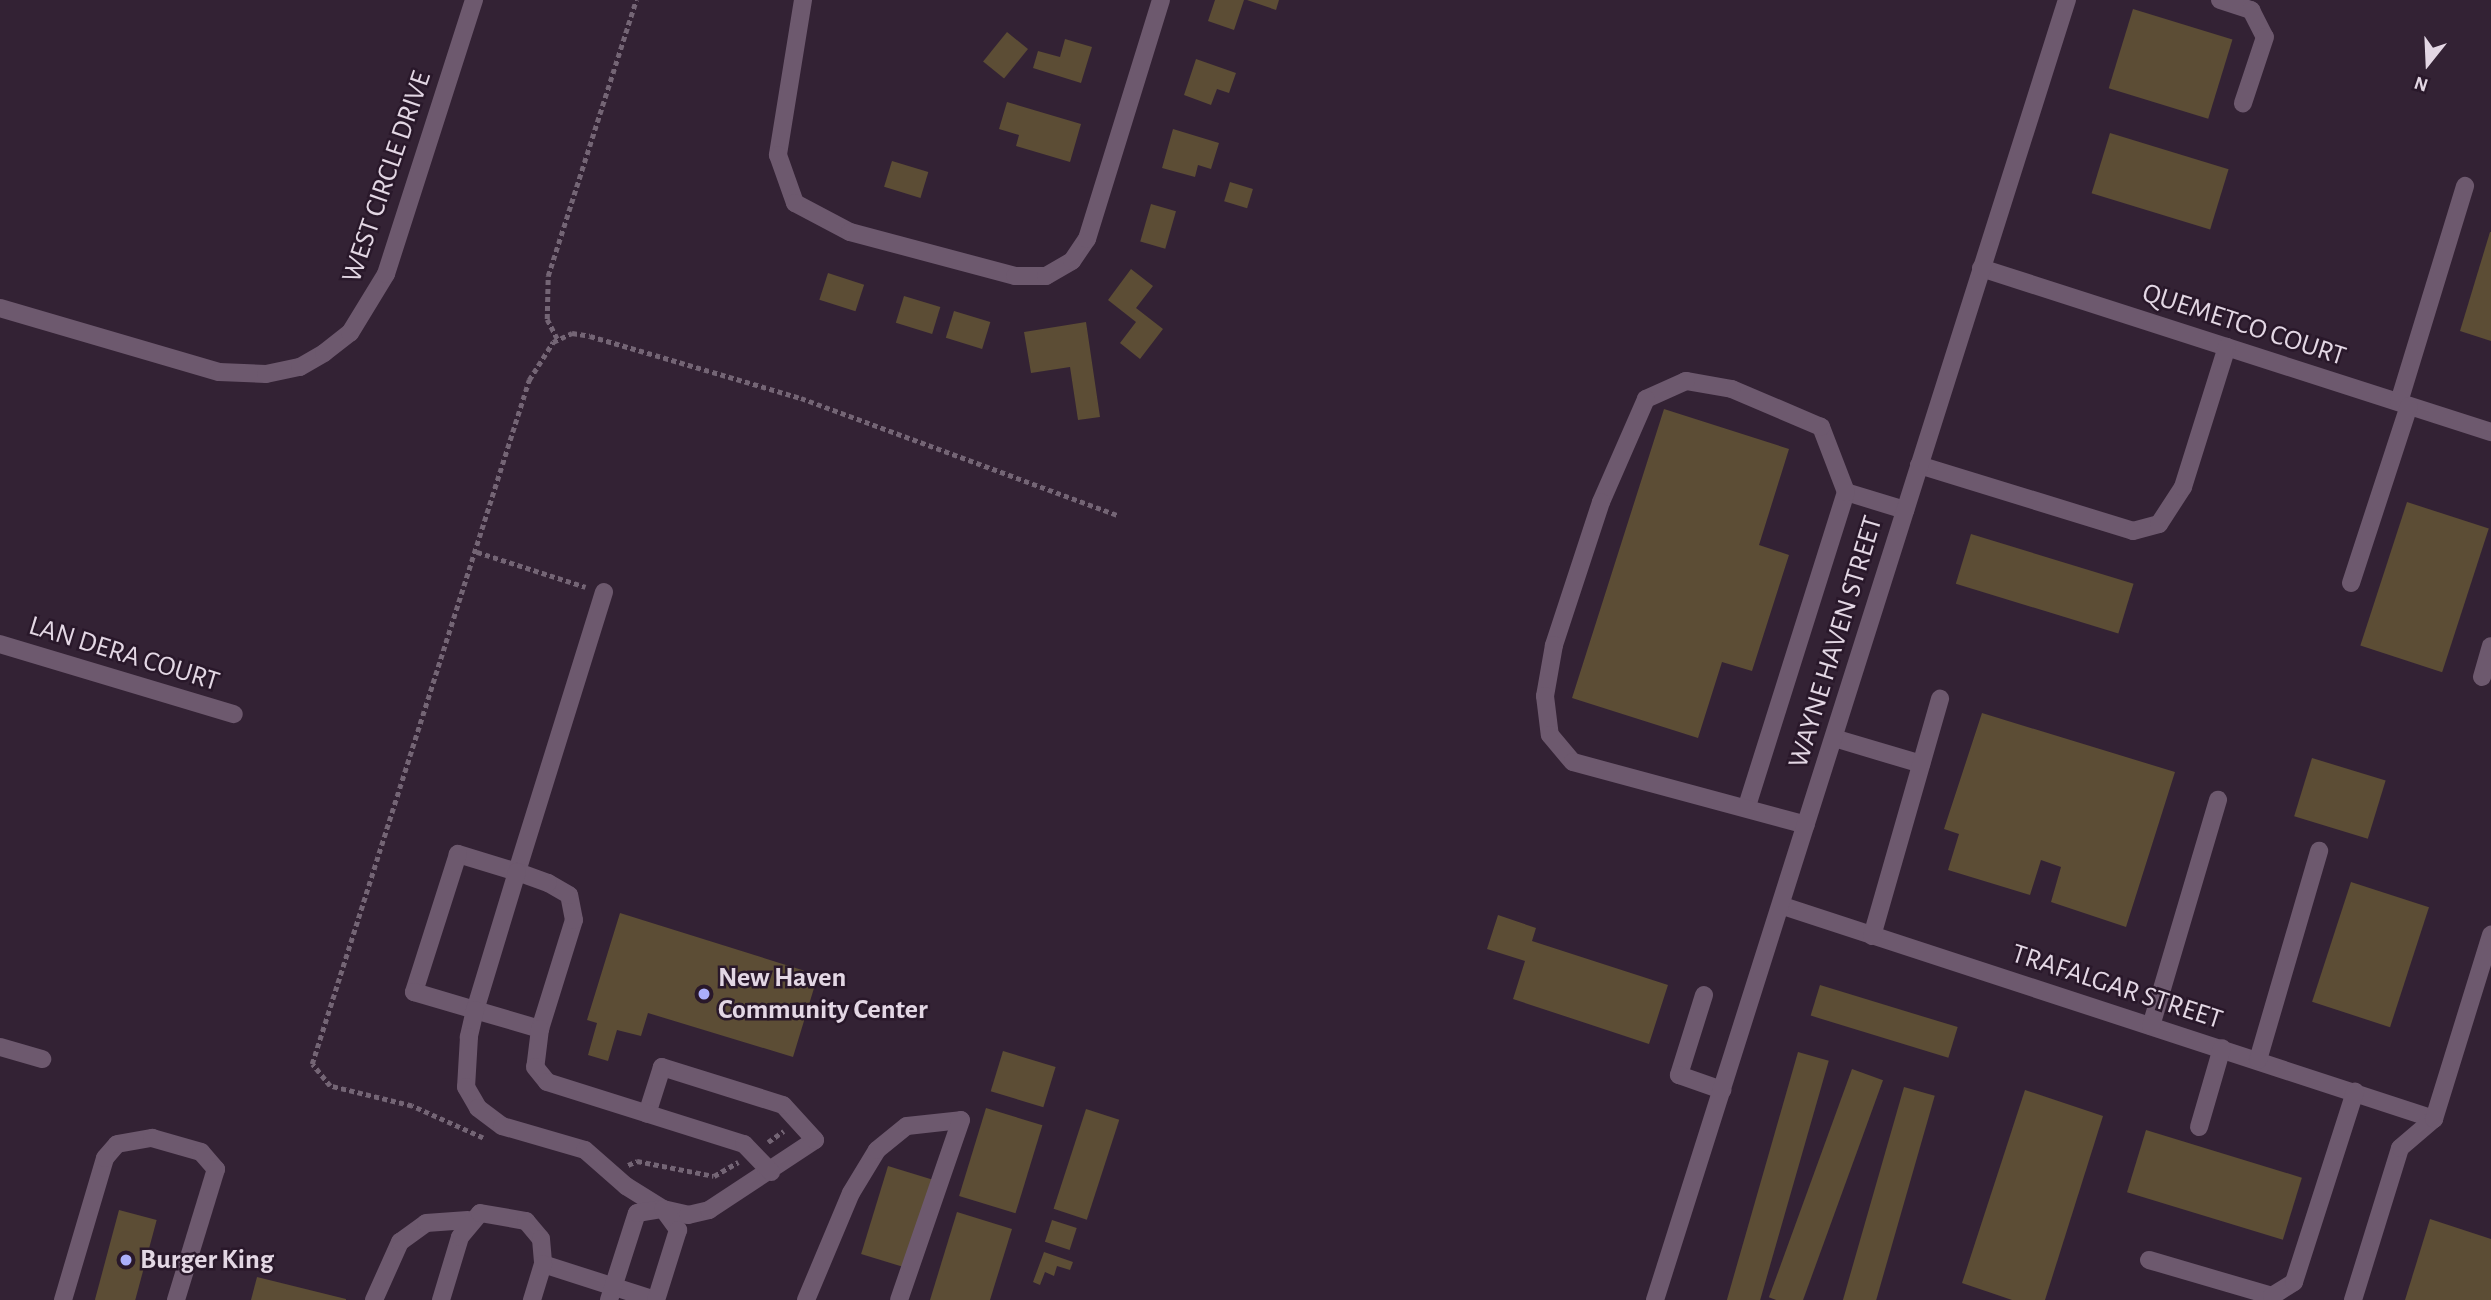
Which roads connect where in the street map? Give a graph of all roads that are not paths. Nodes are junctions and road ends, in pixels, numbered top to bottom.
1 (474, 0) edge
2 (803, 0) edge
3 (1161, 0) edge
4 (2067, 0) edge
5 (2220, 0) edge
6 (2243, 103) dead end
7 (2465, 186) dead end
8 (1981, 268) junction
9 (0, 308) edge
10 (2227, 347) junction
11 (2404, 404) junction
12 (2491, 432) edge
13 (1919, 465) junction
14 (1846, 492) junction
15 (1905, 510) junction
16 (2351, 583) dead end
17 (604, 592) road end
18 (0, 644) edge
19 (2491, 646) edge
20 (2482, 677) dead end
21 (1940, 699) dead end
22 (234, 714) dead end
23 (1834, 738) junction
24 (1920, 764) junction
25 (2218, 800) dead end
26 (1747, 806) junction
27 (1806, 825) junction
28 (2319, 851) dead end
29 (517, 872) junction
30 (1783, 906) junction
31 (2491, 935) edge
32 (1872, 936) junction
33 (1704, 995) dead end
34 (475, 1010) junction
35 (2151, 1026) junction
36 (540, 1029) junction
37 (0, 1047) edge
38 (2222, 1048) junction
39 (43, 1059) dead end
40 (2258, 1060) junction
41 (1723, 1090) junction
42 (2355, 1092) junction
43 (647, 1114) junction
44 (2434, 1119) junction
45 (2200, 1127) dead end
46 (771, 1172) junction
47 (663, 1209) junction
48 (468, 1220) junction
49 (2149, 1260) dead end
50 (543, 1264) junction
51 (611, 1293) edge
52 (812, 1299) edge
53 (63, 1300) edge
54 (176, 1300) edge
55 (374, 1300) edge
56 (441, 1300) edge
57 (532, 1300) edge
58 (655, 1300) edge
59 (898, 1300) edge
60 (1656, 1300) edge
61 (2353, 1300) edge

1 - 9 street, WEST CIRCLE DRIVE
2 - 3 street
4 - 8 street, WAYNE HAVEN STREET
5 - 6 street
7 - 11 street
8 - 10 street, QUEMETCO COURT
8 - 13 street, WAYNE HAVEN STREET
10 - 11 street, QUEMETCO COURT
10 - 13 street
11 - 12 street, QUEMETCO COURT
11 - 16 street
13 - 15 street, WAYNE HAVEN STREET
14 - 15 street
14 - 26 street
14 - 26 street
15 - 23 street, WAYNE HAVEN STREET
17 - 29 street
18 - 22 street, LAN DERA COURT
19 - 20 street
21 - 24 street
23 - 24 street
23 - 27 street, WAYNE HAVEN STREET
24 - 32 street
25 - 35 street
26 - 27 street
27 - 30 street, WAYNE HAVEN STREET
28 - 40 street
29 - 34 street
29 - 34 street
29 - 36 street
30 - 32 street, TRAFALGAR STREET
30 - 41 street, WAYNE HAVEN STREET
31 - 44 street
32 - 35 street, TRAFALGAR STREET
33 - 41 street
34 - 36 street
34 - 47 street
35 - 38 street, TRAFALGAR STREET
36 - 43 street
37 - 39 street
38 - 40 street, TRAFALGAR STREET
38 - 45 street
40 - 42 street, TRAFALGAR STREET
41 - 60 street, WAYNE HAVEN STREET
42 - 44 street, TRAFALGAR STREET
42 - 49 street
43 - 46 street
43 - 46 street
44 - 61 street
46 - 47 street
47 - 51 street
47 - 58 street
48 - 50 street
48 - 55 street
48 - 56 street
50 - 51 street
50 - 57 street
51 - 58 street
52 - 59 street
53 - 54 street

